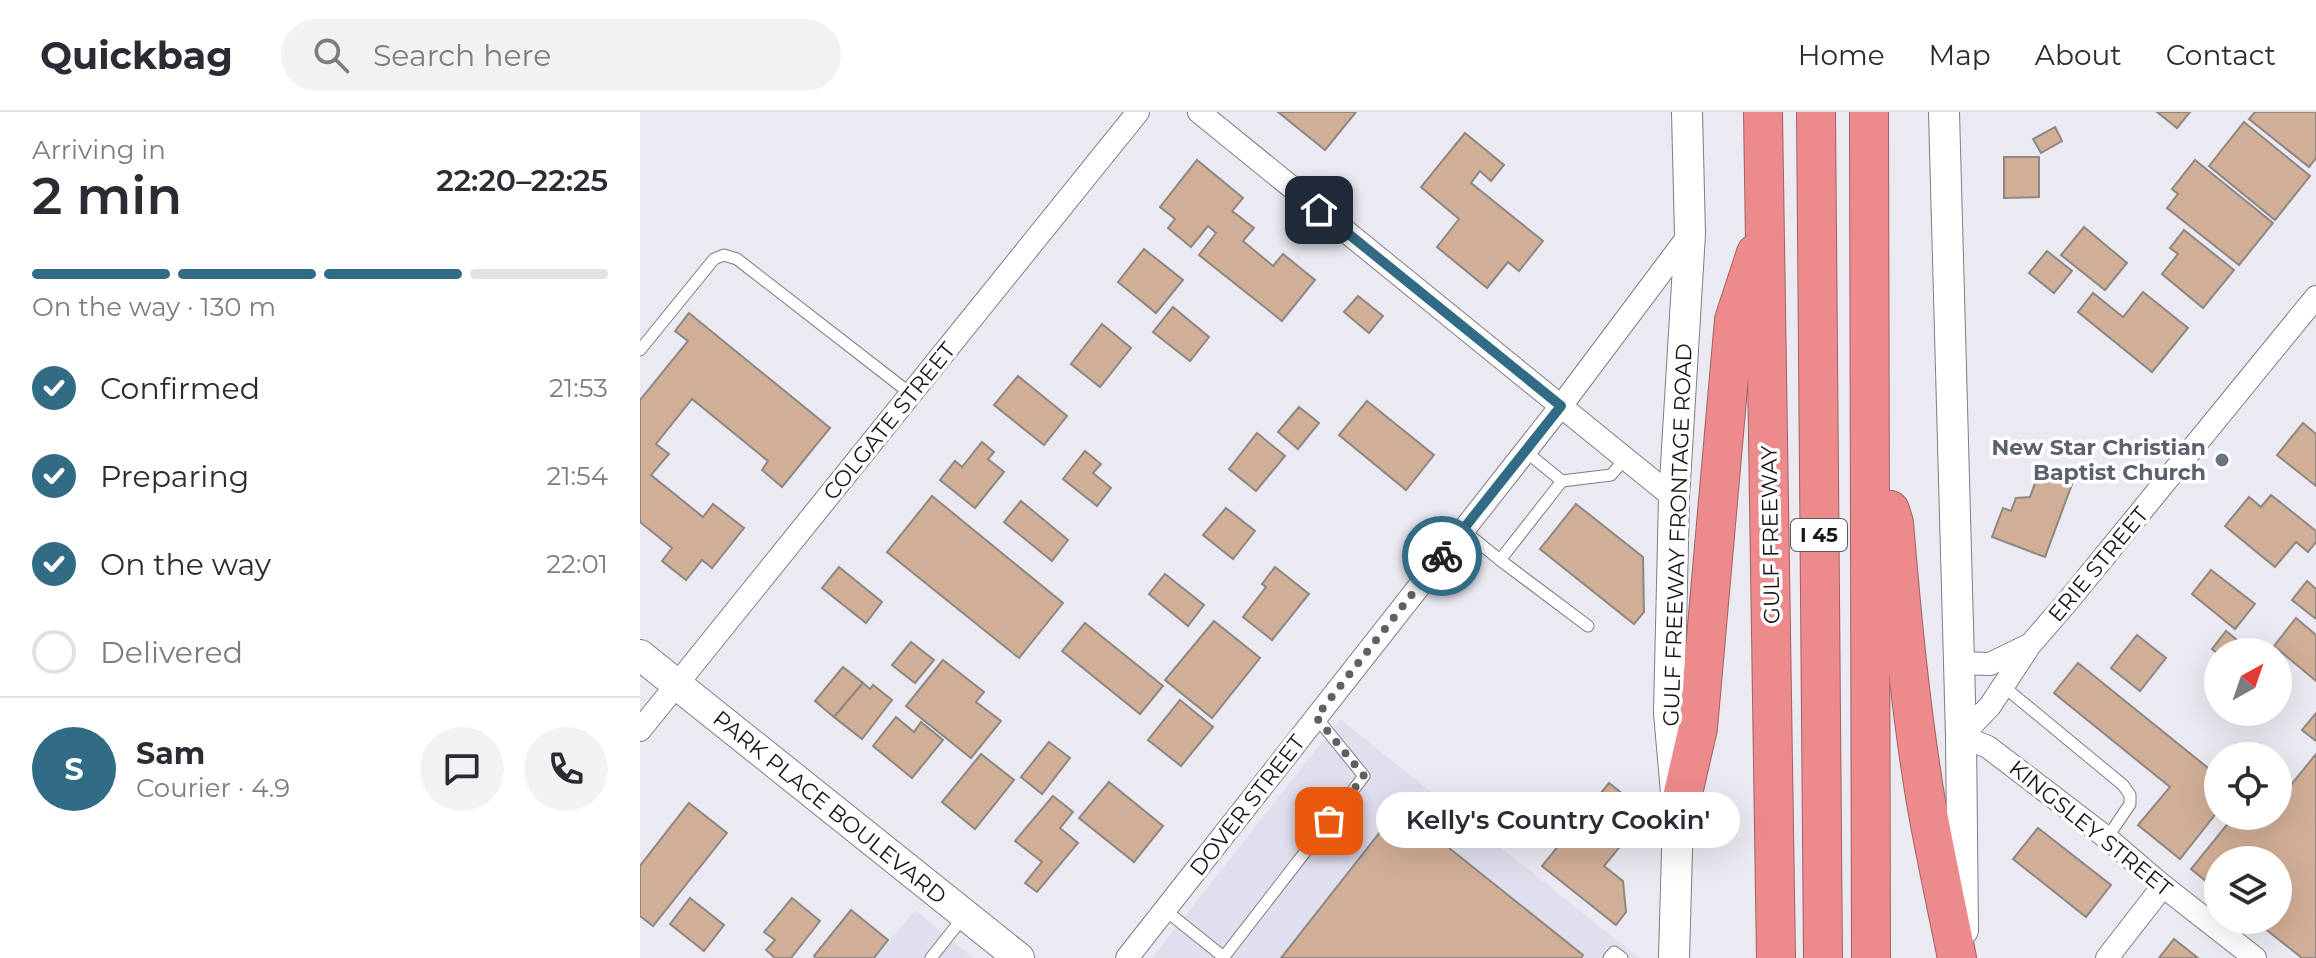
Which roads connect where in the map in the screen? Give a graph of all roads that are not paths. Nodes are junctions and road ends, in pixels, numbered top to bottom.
1 (1138, 112) edge
2 (1199, 112) edge
3 (1687, 112) edge
4 (1763, 112) edge
5 (1816, 112) edge
6 (1869, 112) edge
7 (1944, 112) edge
8 (1765, 224) junction
9 (1690, 234) junction
10 (2316, 297) edge
11 (640, 350) edge
12 (911, 394) junction
13 (1561, 406) junction
14 (1870, 436) junction
15 (1525, 451) junction
16 (1625, 459) junction
17 (1562, 481) junction
18 (1674, 498) junction
19 (1463, 530) junction
20 (1500, 560) junction
21 (1588, 626) dead end
22 (2030, 645) junction
23 (640, 655) edge
24 (1958, 663) junction
25 (676, 684) junction
26 (2003, 686) junction
27 (1316, 717) junction
28 (640, 730) edge
29 (1961, 736) junction
30 (1678, 815) junction
31 (2107, 838) junction
32 (2163, 886) junction
33 (1165, 910) junction
34 (965, 914) junction
35 (1013, 956) edge
36 (931, 958) edge
37 (1127, 958) edge
38 (1224, 958) edge
39 (1609, 958) edge
40 (1622, 958) edge
41 (1674, 958) edge
42 (1776, 958) edge
43 (1823, 958) edge
44 (1871, 958) edge
45 (1957, 958) edge
46 (1963, 958) edge
47 (2107, 958) edge
48 (2255, 958) edge

1 - 12 street, COLGATE STREET
2 - 13 street
3 - 9 main road, GULF FREEWAY FRONTAGE ROAD
4 - 8 highway, GULF FREEWAY / I 45
5 - 43 highway, I 45
6 - 14 highway, I 45
7 - 24 main road
8 - 30 highway
8 - 42 highway, GULF FREEWAY / I 45
9 - 13 street, DOVER STREET
9 - 18 main road, GULF FREEWAY FRONTAGE ROAD
10 - 22 street, ERIE STREET
11 - 12 lane
12 - 25 street, COLGATE STREET
13 - 15 street, DOVER STREET
13 - 16 street
14 - 44 highway, I 45
14 - 45 highway
15 - 17 lane
15 - 19 street, DOVER STREET
16 - 17 lane
16 - 18 street
17 - 20 lane
18 - 30 main road, GULF FREEWAY FRONTAGE ROAD
19 - 20 lane
19 - 27 street, DOVER STREET
20 - 21 lane
22 - 24 street, ERIE STREET
22 - 26 street, ERIE STREET
23 - 25 main road, PARK PLACE BOULEVARD
24 - 29 main road
25 - 28 street, COLGATE STREET
25 - 34 main road, PARK PLACE BOULEVARD
26 - 29 street, ERIE STREET
26 - 31 lane
27 - 33 street, DOVER STREET
27 - 38 lane
29 - 31 street, KINGSLEY STREET
29 - 46 main road
30 - 41 main road, GULF FREEWAY FRONTAGE ROAD
31 - 32 street, KINGSLEY STREET
32 - 47 street
32 - 48 street, KINGSLEY STREET
33 - 37 street, DOVER STREET
33 - 38 lane
34 - 35 main road, PARK PLACE BOULEVARD
34 - 36 lane
39 - 40 lane

